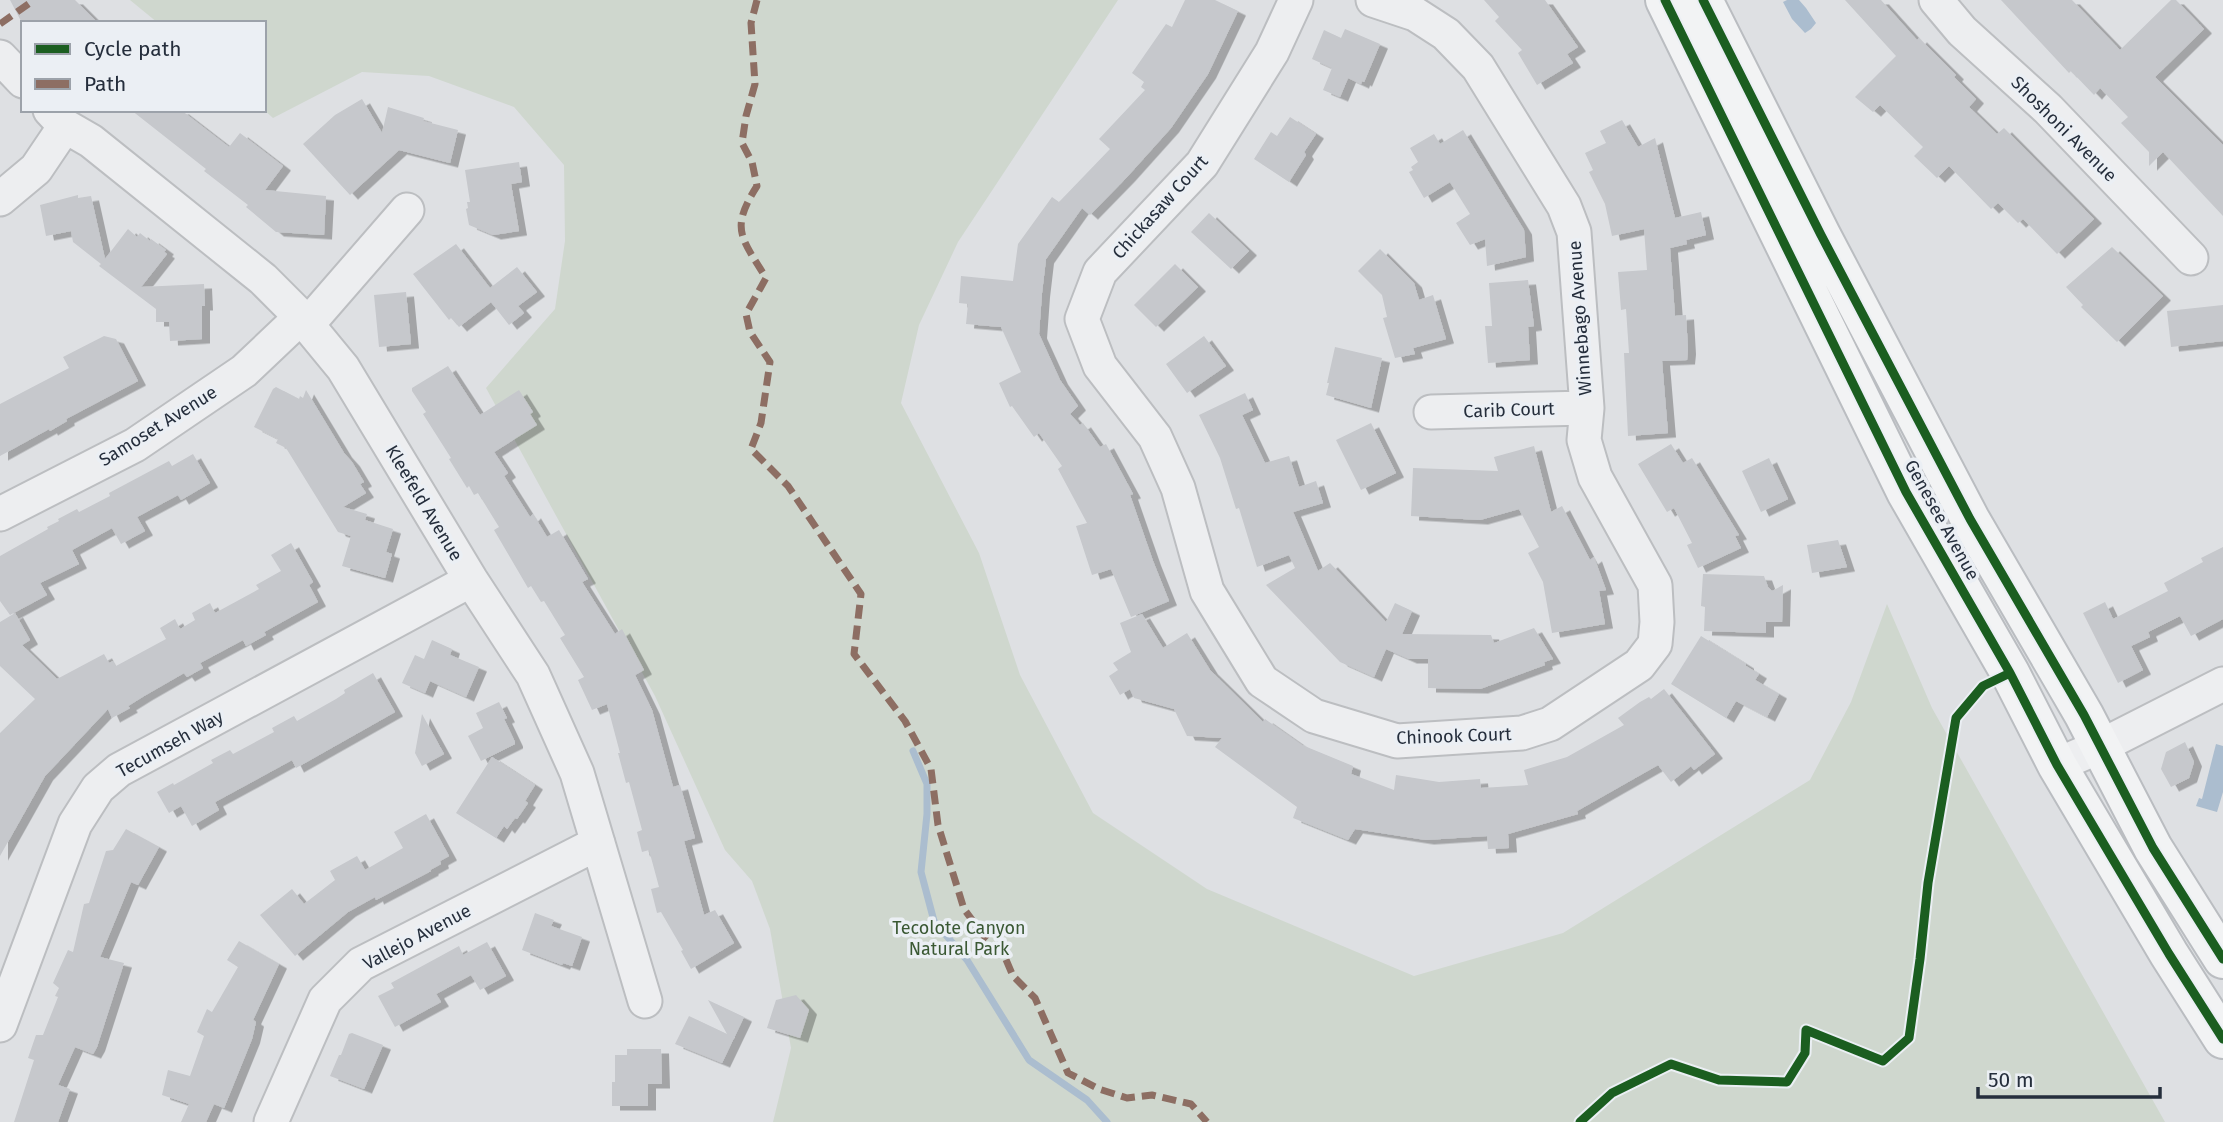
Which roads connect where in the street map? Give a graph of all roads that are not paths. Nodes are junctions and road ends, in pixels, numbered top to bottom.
1 (1296, 0) edge
2 (1373, 0) edge
3 (1665, 0) edge
4 (1703, 0) edge
5 (1936, 0) edge
6 (0, 57) edge
7 (21, 79) edge
8 (57, 118) edge
9 (0, 199) edge
10 (407, 210) dead end
11 (2191, 258) dead end
12 (304, 321) junction
13 (1587, 408) junction
14 (1431, 412) dead end
15 (1135, 414) joint
16 (0, 514) edge
17 (471, 580) junction
18 (1657, 622) joint
19 (2223, 684) edge
20 (2101, 747) junction
21 (2057, 765) junction
22 (598, 843) junction
23 (2223, 959) edge
24 (645, 1001) dead end
25 (0, 1026) edge
26 (2223, 1039) edge
27 (271, 1122) edge

1 - 15 street, Chickasaw Court
2 - 13 street, Winnebago Avenue
3 - 21 main road, Genesee Avenue
4 - 20 main road, Genesee Avenue
5 - 11 street, Shoshoni Avenue
6 - 7 street
8 - 9 street
8 - 12 street, Kleefeld Avenue
10 - 12 street, Samoset Avenue
12 - 16 street, Samoset Avenue
12 - 17 street, Kleefeld Avenue
13 - 14 street, Carib Court
13 - 18 street, Winnebago Avenue
15 - 18 street, Chinook Court
17 - 22 street, Kleefeld Avenue
17 - 25 street, Tecumseh Way
19 - 20 street
20 - 21 street
20 - 23 main road, Genesee Avenue
21 - 26 main road, Genesee Avenue
22 - 24 street, Kleefeld Avenue
22 - 27 street, Vallejo Avenue

